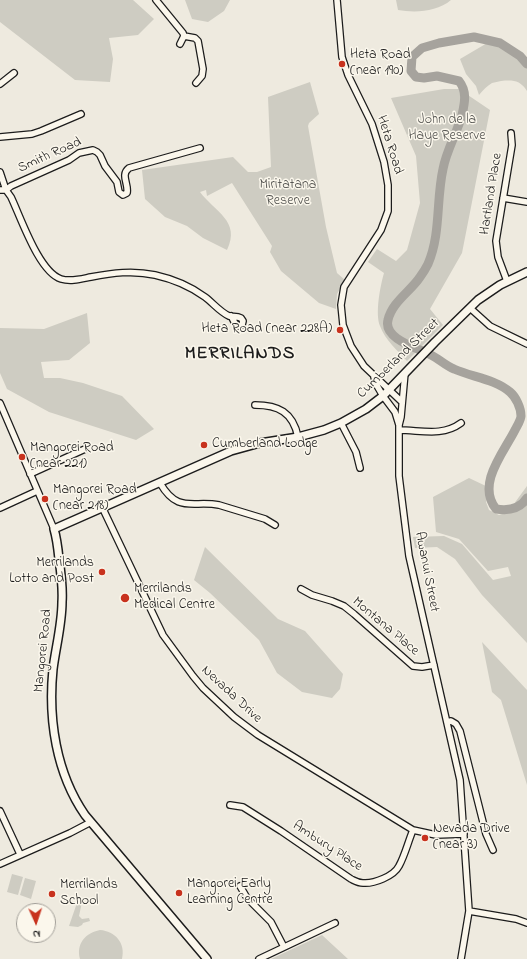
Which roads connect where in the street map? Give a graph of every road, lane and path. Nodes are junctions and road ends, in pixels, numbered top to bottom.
1 (156, 0) edge
2 (337, 0) edge
3 (184, 36) junction
4 (180, 44) dead end
5 (14, 73) dead end
6 (196, 83) dead end
7 (0, 84) edge
8 (81, 114) dead end
9 (511, 133) dead end
10 (0, 137) edge
11 (200, 148) dead end
12 (0, 172) edge
13 (3, 190) edge
14 (503, 198) junction
15 (527, 202) edge
16 (527, 272) edge
17 (507, 281) junction
18 (470, 308) junction
19 (231, 316) dead end
20 (527, 344) edge
21 (405, 373) junction
22 (374, 377) junction
23 (390, 390) junction
24 (383, 396) junction
25 (402, 402) junction
26 (0, 403) edge
27 (255, 405) dead end
28 (461, 423) dead end
29 (341, 424) junction
30 (399, 427) junction
31 (298, 437) junction
32 (85, 449) dead end
33 (360, 468) dead end
34 (30, 474) junction
35 (160, 483) junction
36 (37, 491) junction
37 (0, 508) edge
38 (103, 509) junction
39 (275, 525) dead end
40 (54, 529) junction
41 (301, 589) dead end
42 (434, 665) junction
43 (447, 722) junction
44 (230, 805) dead end
45 (0, 811) edge
46 (91, 822) junction
47 (413, 830) junction
48 (464, 834) junction
49 (493, 850) dead end
50 (20, 854) junction
51 (0, 864) edge
52 (240, 886) dead end
53 (469, 911) junction
54 (527, 923) edge
55 (335, 924) dead end
56 (284, 947) junction
57 (207, 959) edge
58 (259, 959) edge
59 (461, 959) edge

1 - 3 street
2 - 22 street, Heta Road
3 - 4 street
3 - 6 street
5 - 7 street
8 - 10 street
9 - 14 street, Hartland Place
11 - 13 street, Smith Road
12 - 13 street
13 - 19 street
14 - 15 street
14 - 17 street, Hartland Place
16 - 17 main road, Cumberland Street
17 - 18 main road, Cumberland Street
18 - 20 street
18 - 21 main road, Cumberland Street
21 - 23 main road, Cumberland Street
21 - 25 street, Awanui Street
22 - 23 street, Heta Road
22 - 24 street, Heta Road
23 - 24 main road, Cumberland Street
23 - 25 street
24 - 29 main road, Cumberland Street
24 - 30 street, Awanui Street
25 - 30 street, Awanui Street
26 - 34 street, Mangorei Road
27 - 31 street
28 - 30 street
29 - 31 main road, Cumberland Street
29 - 33 street
30 - 42 street, Awanui Street
31 - 35 main road, Cumberland Street
32 - 34 street
34 - 36 street, Mangorei Road
35 - 38 main road, Cumberland Street
35 - 39 street
36 - 37 street
36 - 40 street, Mangorei Road
38 - 40 main road, Cumberland Street
38 - 47 street, Nevada Drive
40 - 46 main road, Mangorei Road
41 - 42 street, Montana Place
42 - 43 street, Awanui Street
43 - 48 street, Awanui Street
43 - 49 street
44 - 47 street, Ambury Place
45 - 50 street
46 - 50 street
46 - 57 main road, Mangorei Road
47 - 48 street, Nevada Drive
48 - 53 street, Awanui Street
50 - 51 street
52 - 56 street
53 - 54 street
53 - 59 street, Awanui Street
55 - 56 street
56 - 58 street

